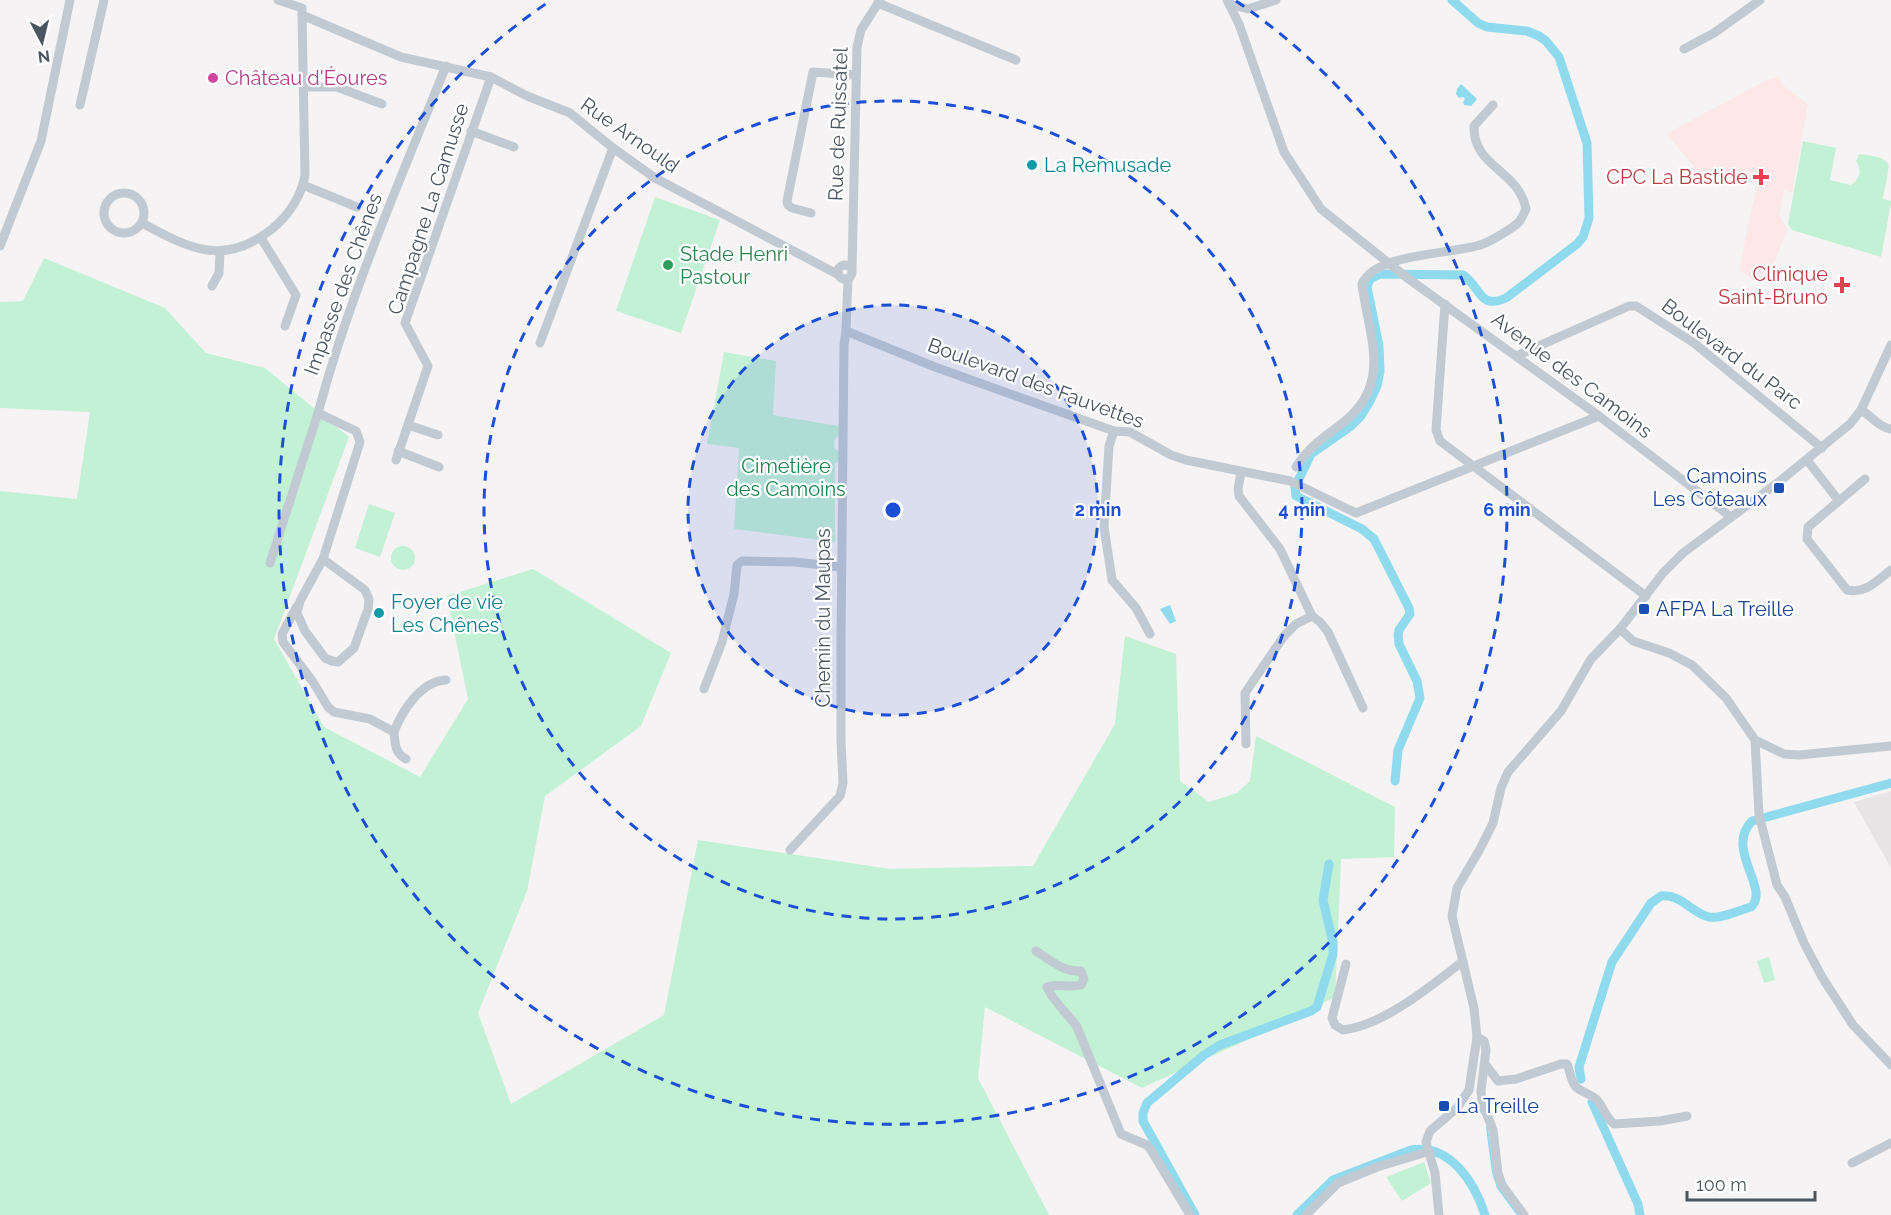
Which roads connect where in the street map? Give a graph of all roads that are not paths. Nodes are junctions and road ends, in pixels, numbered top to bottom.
1 (70, 0) edge
2 (104, 0) edge
3 (278, 0) edge
4 (1276, 0) edge
5 (1760, 0) edge
6 (879, 2) edge
7 (1229, 2) edge
8 (302, 8) edge
9 (1684, 49) dead end
10 (1016, 60) dead end
11 (446, 66) junction
12 (856, 75) junction
13 (491, 77) junction
14 (304, 87) junction
15 (382, 104) dead end
16 (80, 105) dead end
17 (1493, 105) dead end
18 (471, 131) junction
19 (514, 147) dead end
20 (613, 148) junction
21 (303, 185) junction
22 (357, 207) dead end
23 (811, 213) dead end
24 (142, 222) junction
25 (261, 238) junction
26 (0, 246) edge
27 (220, 252) junction
28 (1393, 266) junction
29 (845, 271) junction
30 (212, 286) dead end
31 (1446, 304) junction
32 (285, 326) dead end
33 (846, 331) junction
34 (540, 343) dead end
35 (1891, 345) edge
36 (1516, 356) junction
37 (1861, 410) junction
38 (318, 413) junction
39 (1599, 416) junction
40 (408, 425) junction
41 (1891, 429) edge
42 (1114, 431) junction
43 (438, 435) dead end
44 (1822, 447) junction
45 (1807, 460) junction
46 (439, 467) dead end
47 (1296, 467) dead end
48 (1473, 467) junction
49 (1241, 472) junction
50 (1865, 479) dead end
51 (1839, 501) junction
52 (1731, 517) junction
53 (323, 559) junction
54 (270, 563) dead end
55 (841, 567) junction
56 (1891, 570) edge
57 (1646, 596) junction
58 (300, 601) junction
59 (1312, 616) junction
60 (1620, 629) junction
61 (1150, 634) dead end
62 (446, 680) dead end
63 (704, 688) dead end
64 (1363, 708) dead end
65 (394, 732) junction
66 (1755, 740) junction
67 (1246, 744) dead end
68 (1891, 746) edge
69 (406, 759) dead end
70 (790, 850) dead end
71 (1036, 951) dead end
72 (1463, 961) junction
73 (1346, 964) dead end
74 (1477, 1037) junction
75 (1485, 1064) junction
76 (1891, 1065) edge
77 (1687, 1116) dead end
78 (1891, 1143) edge
79 (1427, 1150) junction
80 (1852, 1163) dead end
81 (1190, 1215) edge
82 (1306, 1215) edge
83 (1439, 1215) edge
84 (1524, 1215) edge

1 - 26 street
2 - 16 street
3 - 8 street, Rue Arnould
4 - 7 street
5 - 9 street
6 - 10 street
6 - 12 street, Rue de Ruissatel
7 - 28 street, Avenue des Camoins
8 - 11 street, Rue Arnould
8 - 14 street
11 - 13 street, Rue Arnould
11 - 38 street, Impasse des Chênes
12 - 23 street
12 - 29 street, Rue de Ruissatel
13 - 18 street, Campagne La Camusse
13 - 20 street, Rue Arnould
14 - 15 street
14 - 21 street
17 - 28 street
18 - 19 street
18 - 40 street, Campagne La Camusse
20 - 29 street, Rue Arnould
20 - 34 street
21 - 22 street
21 - 25 street
24 - 24 street
24 - 27 street
25 - 27 street
25 - 32 street
27 - 30 street
28 - 31 street, Avenue des Camoins
28 - 47 street
29 - 33 street
31 - 36 street, Avenue des Camoins
31 - 48 street
33 - 42 street, Boulevard des Fauvettes
33 - 55 street, Chemin du Maupas
35 - 37 street
36 - 39 street, Avenue des Camoins
36 - 44 street, Boulevard du Parc
37 - 41 street
37 - 44 street
38 - 53 street
38 - 54 street, Impasse des Chênes
39 - 48 street, Boulevard des Fauvettes
39 - 52 street, Avenue des Camoins
40 - 43 street
40 - 46 street, Campagne La Camusse
42 - 49 street, Boulevard des Fauvettes
42 - 61 street
44 - 45 street
45 - 51 street
45 - 52 street
48 - 49 street, Boulevard des Fauvettes
48 - 57 street
49 - 59 street
50 - 51 street
51 - 56 street
52 - 57 street
53 - 58 street
53 - 58 street
55 - 63 street
55 - 70 street, Chemin du Maupas
57 - 60 street
58 - 65 street
59 - 64 street
59 - 67 street
60 - 66 street
60 - 72 street
62 - 65 street
65 - 69 street
66 - 68 street
66 - 76 street
71 - 81 street
72 - 73 street
72 - 74 street
74 - 75 street
74 - 79 street
75 - 77 street
75 - 84 street
78 - 80 street
79 - 82 street
79 - 83 street

